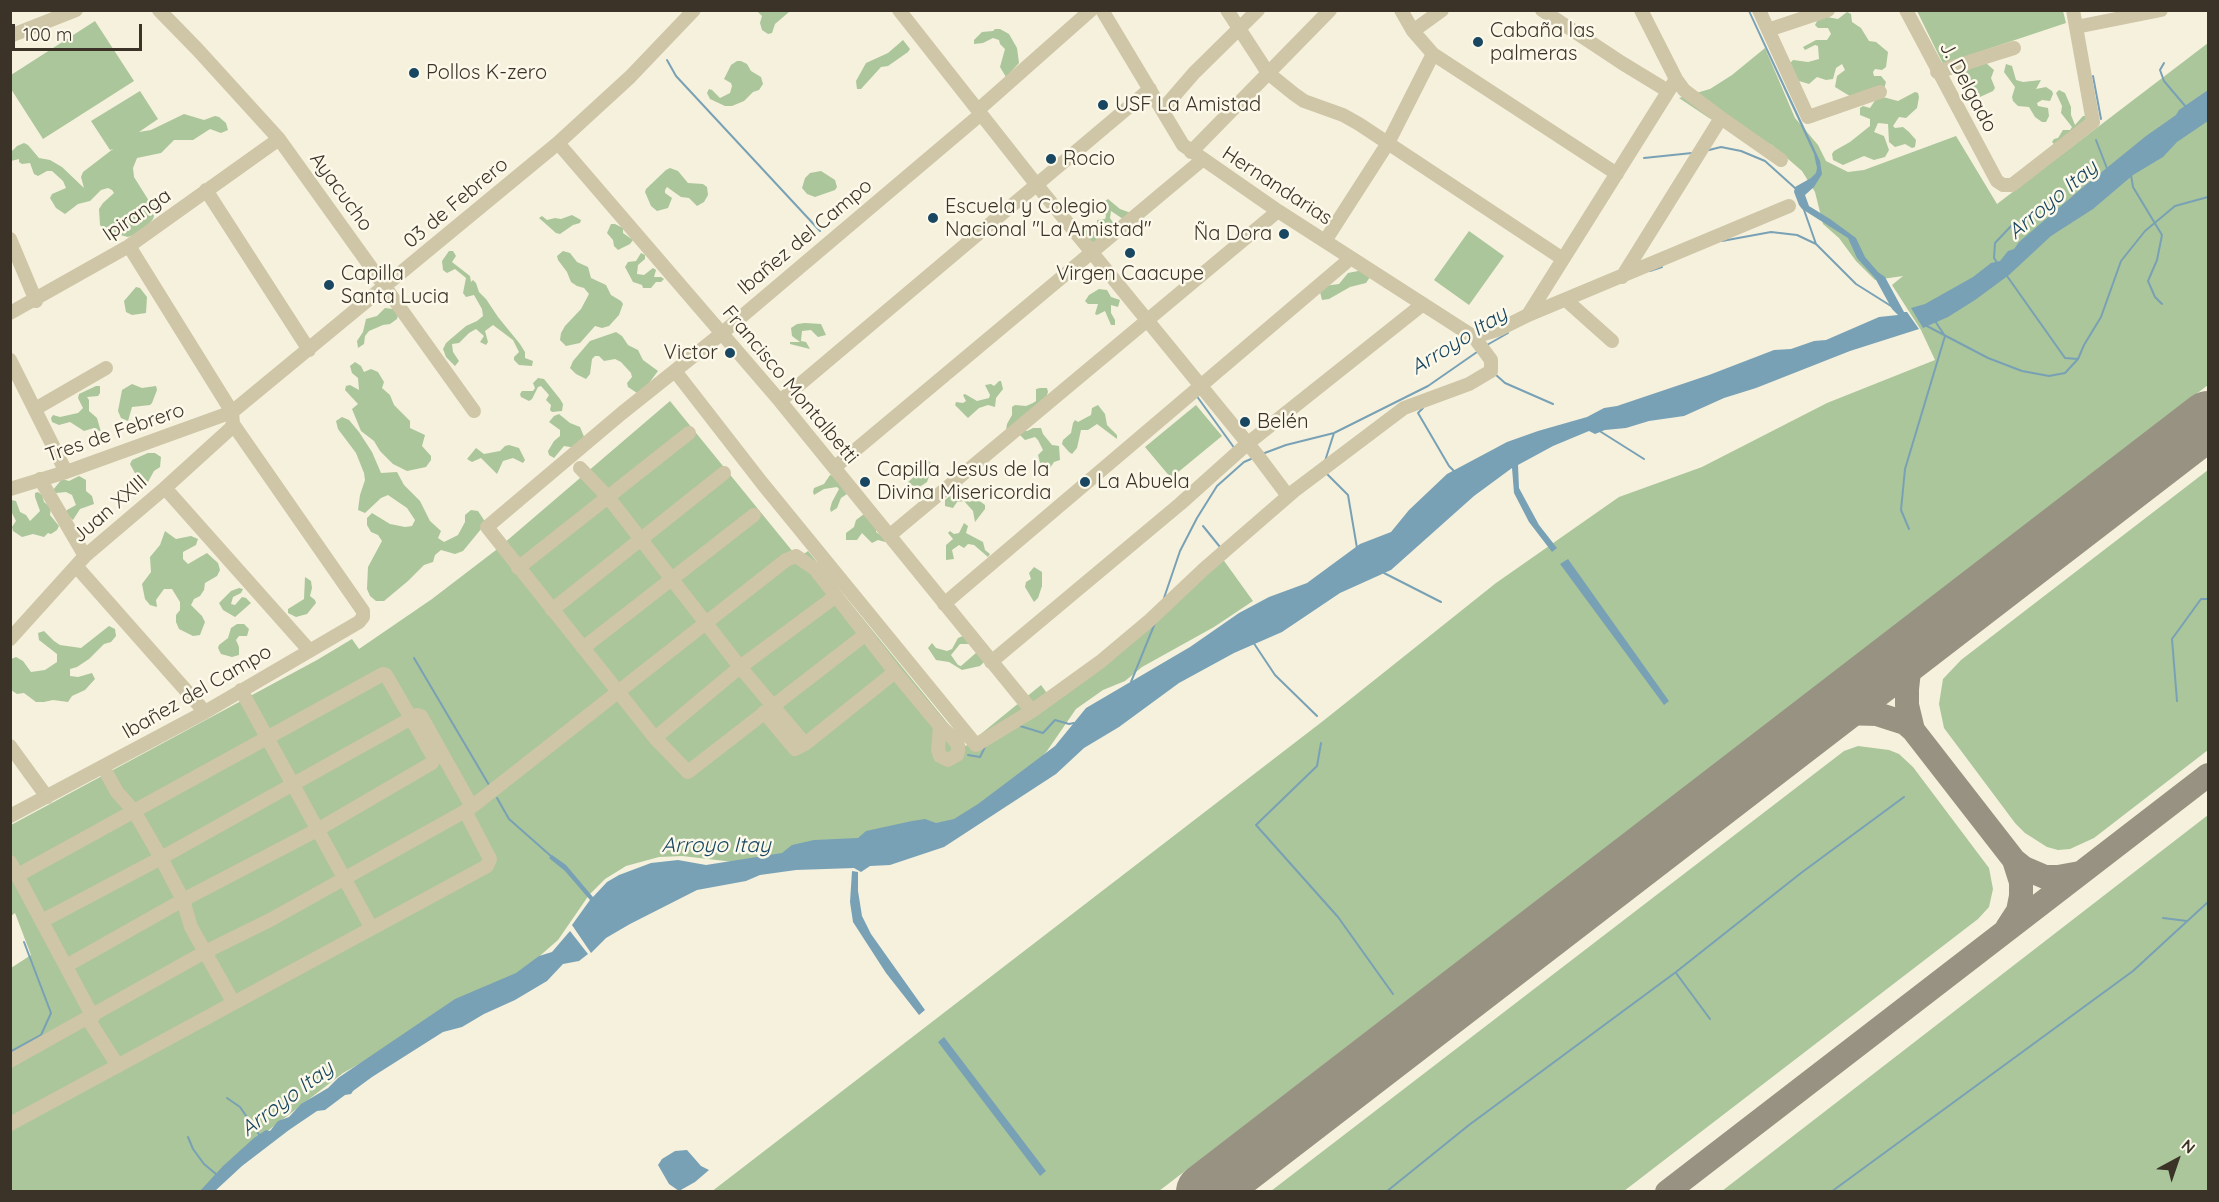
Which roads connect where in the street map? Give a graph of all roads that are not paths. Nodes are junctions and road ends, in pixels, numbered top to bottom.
1 (76, 10) edge
2 (159, 10) edge
3 (694, 10) edge
4 (899, 10) edge
5 (1091, 10) edge
6 (1102, 10) edge
7 (1227, 10) edge
8 (1258, 10) edge
9 (1330, 10) edge
10 (1401, 10) edge
11 (1442, 10) edge
12 (1542, 10) edge
13 (1641, 10) edge
14 (1759, 10) edge
15 (1828, 10) edge
16 (1906, 10) edge
17 (2073, 10) edge
18 (2161, 10) edge
19 (2076, 27) junction
20 (1239, 29) junction
21 (1768, 30) junction
22 (1413, 31) junction
23 (10, 36) edge
24 (2014, 48) dead end
25 (1433, 54) junction
26 (1937, 72) junction
27 (1268, 73) junction
28 (1672, 85) junction
29 (1150, 89) junction
30 (1880, 92) dead end
31 (1162, 110) junction
32 (980, 112) junction
33 (1721, 118) junction
34 (279, 139) junction
35 (558, 143) junction
36 (1388, 143) junction
37 (1196, 156) junction
38 (1781, 159) dead end
39 (1617, 174) junction
40 (1036, 184) junction
41 (206, 190) junction
42 (1789, 206) dead end
43 (1278, 211) junction
44 (10, 238) edge
45 (1324, 241) junction
46 (129, 246) junction
47 (1090, 252) junction
48 (1351, 258) junction
49 (1563, 259) junction
50 (1622, 277) junction
51 (386, 286) junction
52 (1566, 300) junction
53 (36, 301) junction
54 (1423, 304) junction
55 (10, 314) edge
56 (1528, 315) junction
57 (1145, 320) junction
58 (721, 334) junction
59 (1477, 341) junction
60 (1612, 341) dead end
61 (309, 350) junction
62 (10, 360) edge
63 (106, 368) dead end
64 (675, 371) junction
65 (1200, 387) junction
66 (780, 401) junction
67 (35, 409) junction
68 (474, 411) dead end
69 (232, 418) junction
70 (689, 433) dead end
71 (1247, 444) junction
72 (835, 467) junction
73 (580, 468) dead end
74 (66, 472) junction
75 (724, 473) dead end
76 (40, 479) junction
77 (165, 488) junction
78 (10, 489) edge
79 (1288, 496) junction
80 (608, 497) junction
81 (754, 515) dead end
82 (889, 536) junction
83 (641, 539) junction
84 (81, 561) junction
85 (518, 568) junction
86 (673, 578) junction
87 (836, 596) junction
88 (944, 604) junction
89 (552, 610) junction
90 (706, 622) junction
91 (866, 634) junction
92 (10, 639) edge
93 (583, 648) junction
94 (309, 650) junction
95 (991, 662) junction
96 (740, 667) junction
97 (895, 672) junction
98 (241, 690) junction
99 (617, 691) junction
100 (768, 709) junction
101 (1032, 711) junction
102 (205, 712) junction
103 (411, 719) junction
104 (940, 726) dead end
105 (266, 737) junction
106 (655, 738) junction
107 (10, 746) edge
108 (107, 774) dead end
109 (292, 785) junction
110 (46, 797) junction
111 (469, 809) junction
112 (134, 810) junction
113 (10, 816) edge
114 (317, 830) junction
115 (161, 858) junction
116 (10, 862) edge
117 (18, 875) junction
118 (344, 879) junction
119 (183, 900) junction
120 (42, 921) junction
121 (371, 927) junction
122 (205, 952) junction
123 (66, 966) junction
124 (233, 1002) junction
125 (91, 1018) junction
126 (10, 1061) edge
127 (118, 1066) junction
128 (10, 1124) edge

1 - 23 street
2 - 34 street, Ayacucho
3 - 35 street, 03 de Febrero
4 - 32 street
5 - 32 street, Ibañez del Campo
6 - 29 street, Hernandarias
7 - 20 street
8 - 20 street
9 - 27 street
10 - 22 street
11 - 22 street
12 - 28 street
13 - 28 street
14 - 21 street
15 - 21 street
16 - 26 street, J. Delgado
17 - 19 street
18 - 19 street
19 - 26 street, J. Delgado
20 - 27 street
20 - 31 street
21 - 30 street
22 - 25 street
24 - 26 street
25 - 36 street
25 - 39 street
27 - 36 street
27 - 37 street
28 - 33 street
28 - 39 street
29 - 31 street, Hernandarias
29 - 40 street
31 - 37 street, Hernandarias
32 - 40 street
32 - 58 street, Ibañez del Campo
33 - 38 street
33 - 50 street
34 - 41 street, Ipiranga
34 - 51 street, Ayacucho
35 - 51 street, 03 de Febrero
35 - 58 street, Francisco Montalbetti
36 - 45 street
36 - 49 street
37 - 43 street, Hernandarias
37 - 47 street
39 - 49 street
40 - 47 street
40 - 66 street
41 - 46 street, Ipiranga
41 - 61 street
42 - 50 street
43 - 45 street, Hernandarias
43 - 57 street
44 - 53 street
45 - 48 street, Hernandarias
46 - 53 street, Ipiranga
46 - 69 street
47 - 57 street
47 - 72 street
48 - 54 street, Hernandarias
48 - 65 street
49 - 56 street
50 - 52 street
51 - 61 street, 03 de Febrero
51 - 68 street, Ayacucho
52 - 56 street
52 - 60 street
53 - 55 street, Ipiranga
54 - 59 street, Hernandarias
54 - 71 street
56 - 59 street
57 - 65 street
57 - 82 street
58 - 64 street, Ibañez del Campo
58 - 66 street, Francisco Montalbetti
59 - 79 street
61 - 69 street, 03 de Febrero
62 - 67 street
63 - 67 street
64 - 85 street, Ibañez del Campo
64 - 101 street
65 - 71 street
65 - 88 street
66 - 72 street, Francisco Montalbetti
67 - 74 street
69 - 74 street, Tres de Febrero
69 - 77 street, Juan XXIII
69 - 94 street, Ibañez del Campo
70 - 80 street
71 - 79 street
71 - 95 street
72 - 82 street, Francisco Montalbetti
73 - 80 street
74 - 76 street, Tres de Febrero
75 - 83 street
76 - 78 street, Tres de Febrero
76 - 84 street
77 - 84 street, Juan XXIII
77 - 94 street
79 - 101 street
80 - 83 street
80 - 85 street
81 - 86 street
82 - 88 street, Francisco Montalbetti
83 - 86 street
83 - 89 street
84 - 92 street, Juan XXIII
84 - 102 street
85 - 89 street
86 - 90 street
86 - 93 street
87 - 90 street
87 - 91 street
87 - 96 street
88 - 95 street, Francisco Montalbetti
89 - 93 street
90 - 96 street
90 - 99 street
91 - 97 street
91 - 100 street
93 - 99 street
94 - 98 street, Ibañez del Campo
95 - 101 street, Francisco Montalbetti
96 - 100 street
96 - 106 street
97 - 100 street
97 - 104 street
98 - 102 street, Ibañez del Campo
98 - 105 street
99 - 106 street
99 - 111 street
100 - 106 street
102 - 110 street, Ibañez del Campo
103 - 105 street
103 - 109 street
103 - 111 street
103 - 114 street
105 - 109 street
105 - 112 street
107 - 110 street
108 - 112 street
109 - 114 street
109 - 115 street
110 - 113 street, Ibañez del Campo
111 - 118 street
111 - 121 street
112 - 115 street
112 - 117 street
114 - 118 street
114 - 119 street
115 - 119 street
115 - 120 street
116 - 117 street
117 - 120 street
118 - 121 street
118 - 122 street
119 - 122 street
119 - 123 street
120 - 123 street
121 - 124 street
122 - 124 street
122 - 125 street
123 - 125 street
124 - 127 street
125 - 126 street
125 - 127 street
127 - 128 street

